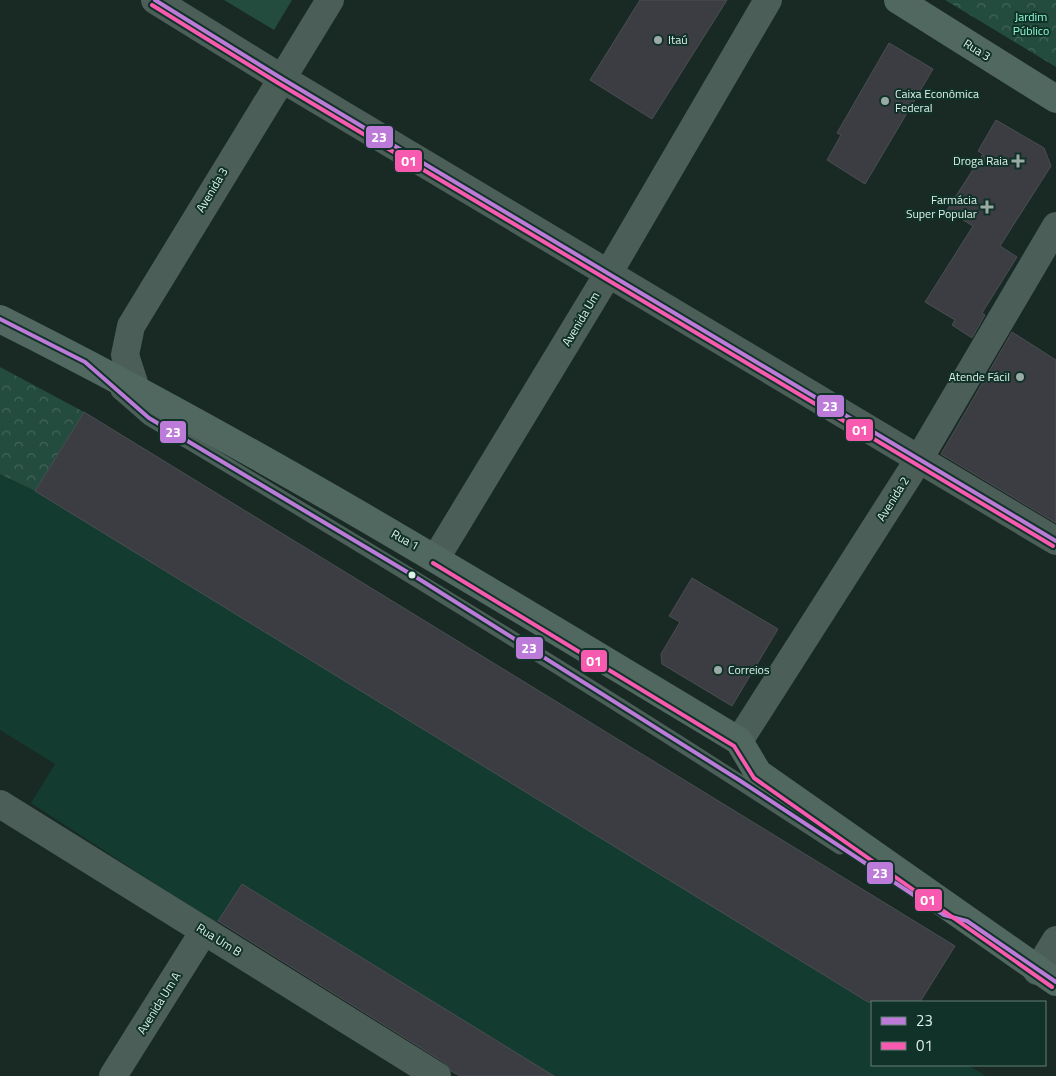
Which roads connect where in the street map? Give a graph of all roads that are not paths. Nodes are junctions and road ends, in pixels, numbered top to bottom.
1 (155, 0) edge
2 (330, 0) edge
3 (768, 0) edge
4 (898, 0) edge
5 (281, 78) junction
6 (1056, 99) edge
7 (1056, 226) edge
8 (608, 274) junction
9 (0, 319) edge
10 (85, 362) junction
11 (136, 389) junction
12 (919, 459) junction
13 (1056, 541) edge
14 (436, 558) junction
15 (739, 741) junction
16 (0, 804) edge
17 (967, 921) junction
18 (204, 931) junction
19 (1056, 940) edge
20 (1047, 977) edge
21 (113, 1076) edge
22 (437, 1076) edge

1 - 5 street
2 - 5 street, Avenida 3
3 - 8 street, Avenida Um
4 - 6 main road, Rua 3
5 - 8 street
5 - 11 street, Avenida 3
7 - 12 street, Avenida 2
8 - 12 street
8 - 14 street, Avenida Um
9 - 10 main road, Rua 1
10 - 11 main road, Rua 1
10 - 17 lane
11 - 14 main road, Rua 1
12 - 13 street
12 - 15 street, Avenida 2
14 - 15 main road, Rua 1
15 - 17 main road, Rua 1
16 - 18 street, Rua Um B
17 - 20 main road, Rua 1
18 - 21 street, Avenida Um A
18 - 22 street, Rua Um B
19 - 20 street

